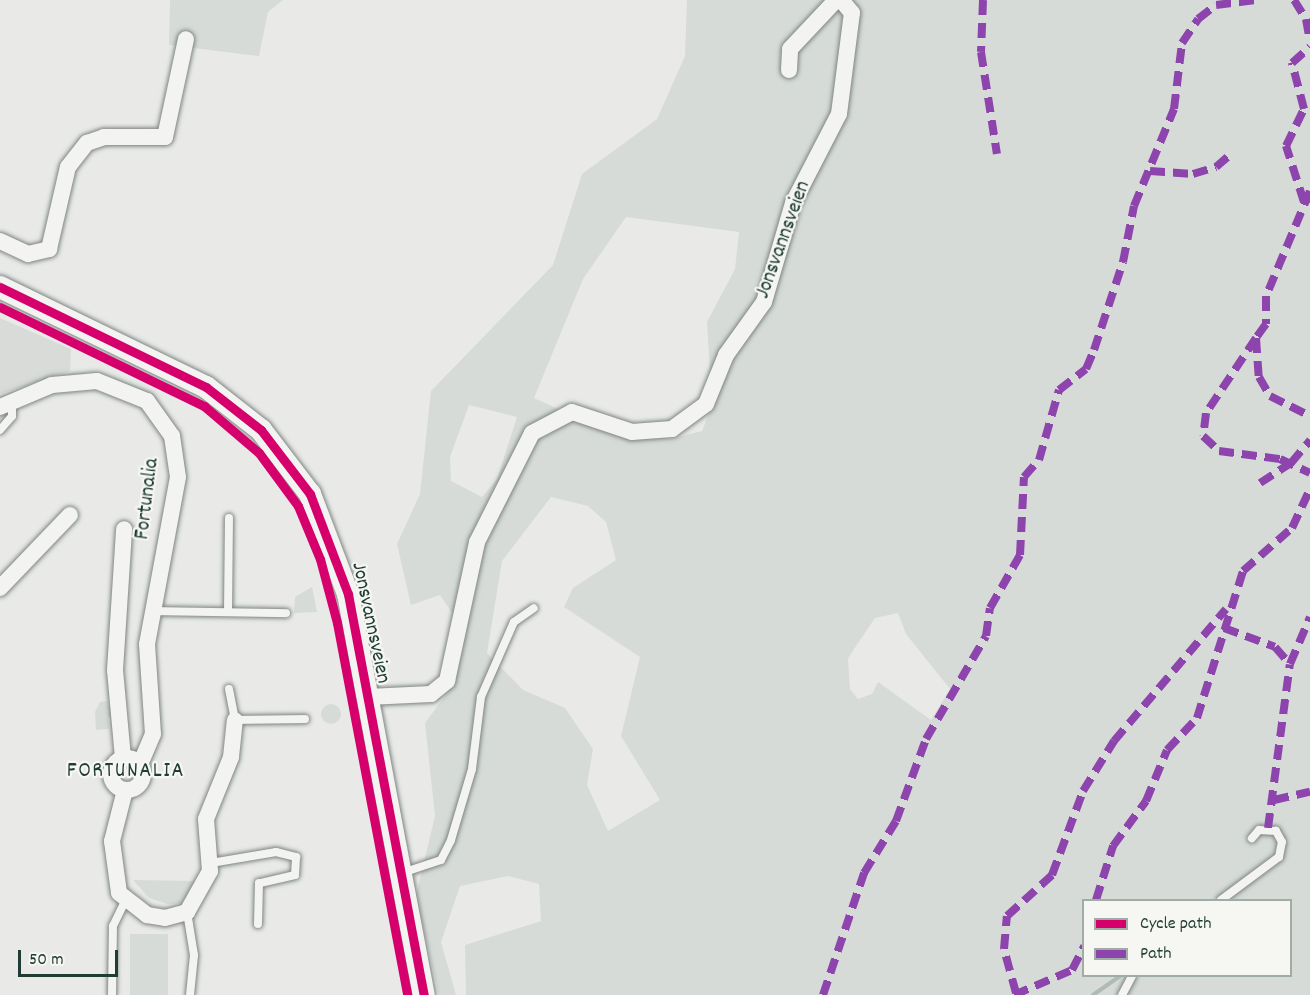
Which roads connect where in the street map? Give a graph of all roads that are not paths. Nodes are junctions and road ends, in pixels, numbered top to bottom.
1 (836, 0) edge
2 (841, 0) edge
3 (186, 39) dead end
4 (789, 70) dead end
5 (0, 241) edge
6 (0, 287) edge
7 (6, 404) edge
8 (0, 430) edge
9 (70, 515) dead end
10 (229, 518) dead end
11 (124, 529) dead end
12 (0, 588) edge
13 (534, 608) dead end
14 (153, 611) junction
15 (228, 612) junction
16 (286, 613) dead end
17 (229, 689) dead end
18 (368, 697) junction
19 (305, 719) dead end
20 (235, 720) junction
21 (123, 758) junction
22 (140, 764) junction
23 (125, 790) junction
24 (1252, 838) dead end
25 (210, 863) junction
26 (399, 874) junction
27 (1222, 899) edge
28 (125, 901) junction
29 (187, 912) junction
30 (258, 924) dead end
31 (1131, 977) edge
32 (112, 995) edge
33 (190, 995) edge
34 (424, 995) edge
35 (1122, 995) edge

1 - 4 street
2 - 18 street, Jonsvannsveien
3 - 5 street
6 - 18 main road, Jonsvannsveien
7 - 8 lane, Fortunalia
7 - 14 street, Fortunalia
9 - 12 street
10 - 15 lane
11 - 21 street, Fortunalia
13 - 26 lane
14 - 15 lane
14 - 22 street, Fortunalia
15 - 16 lane
17 - 20 lane
18 - 26 main road, Jonsvannsveien
19 - 20 lane
20 - 25 street
21 - 22 street
21 - 23 street, Fortunalia
22 - 23 street, Fortunalia
23 - 28 street, Fortunalia
24 - 27 lane
25 - 29 street
25 - 30 lane
26 - 34 main road, Jonsvannsveien
28 - 29 street
28 - 32 lane
29 - 33 lane
31 - 35 lane

